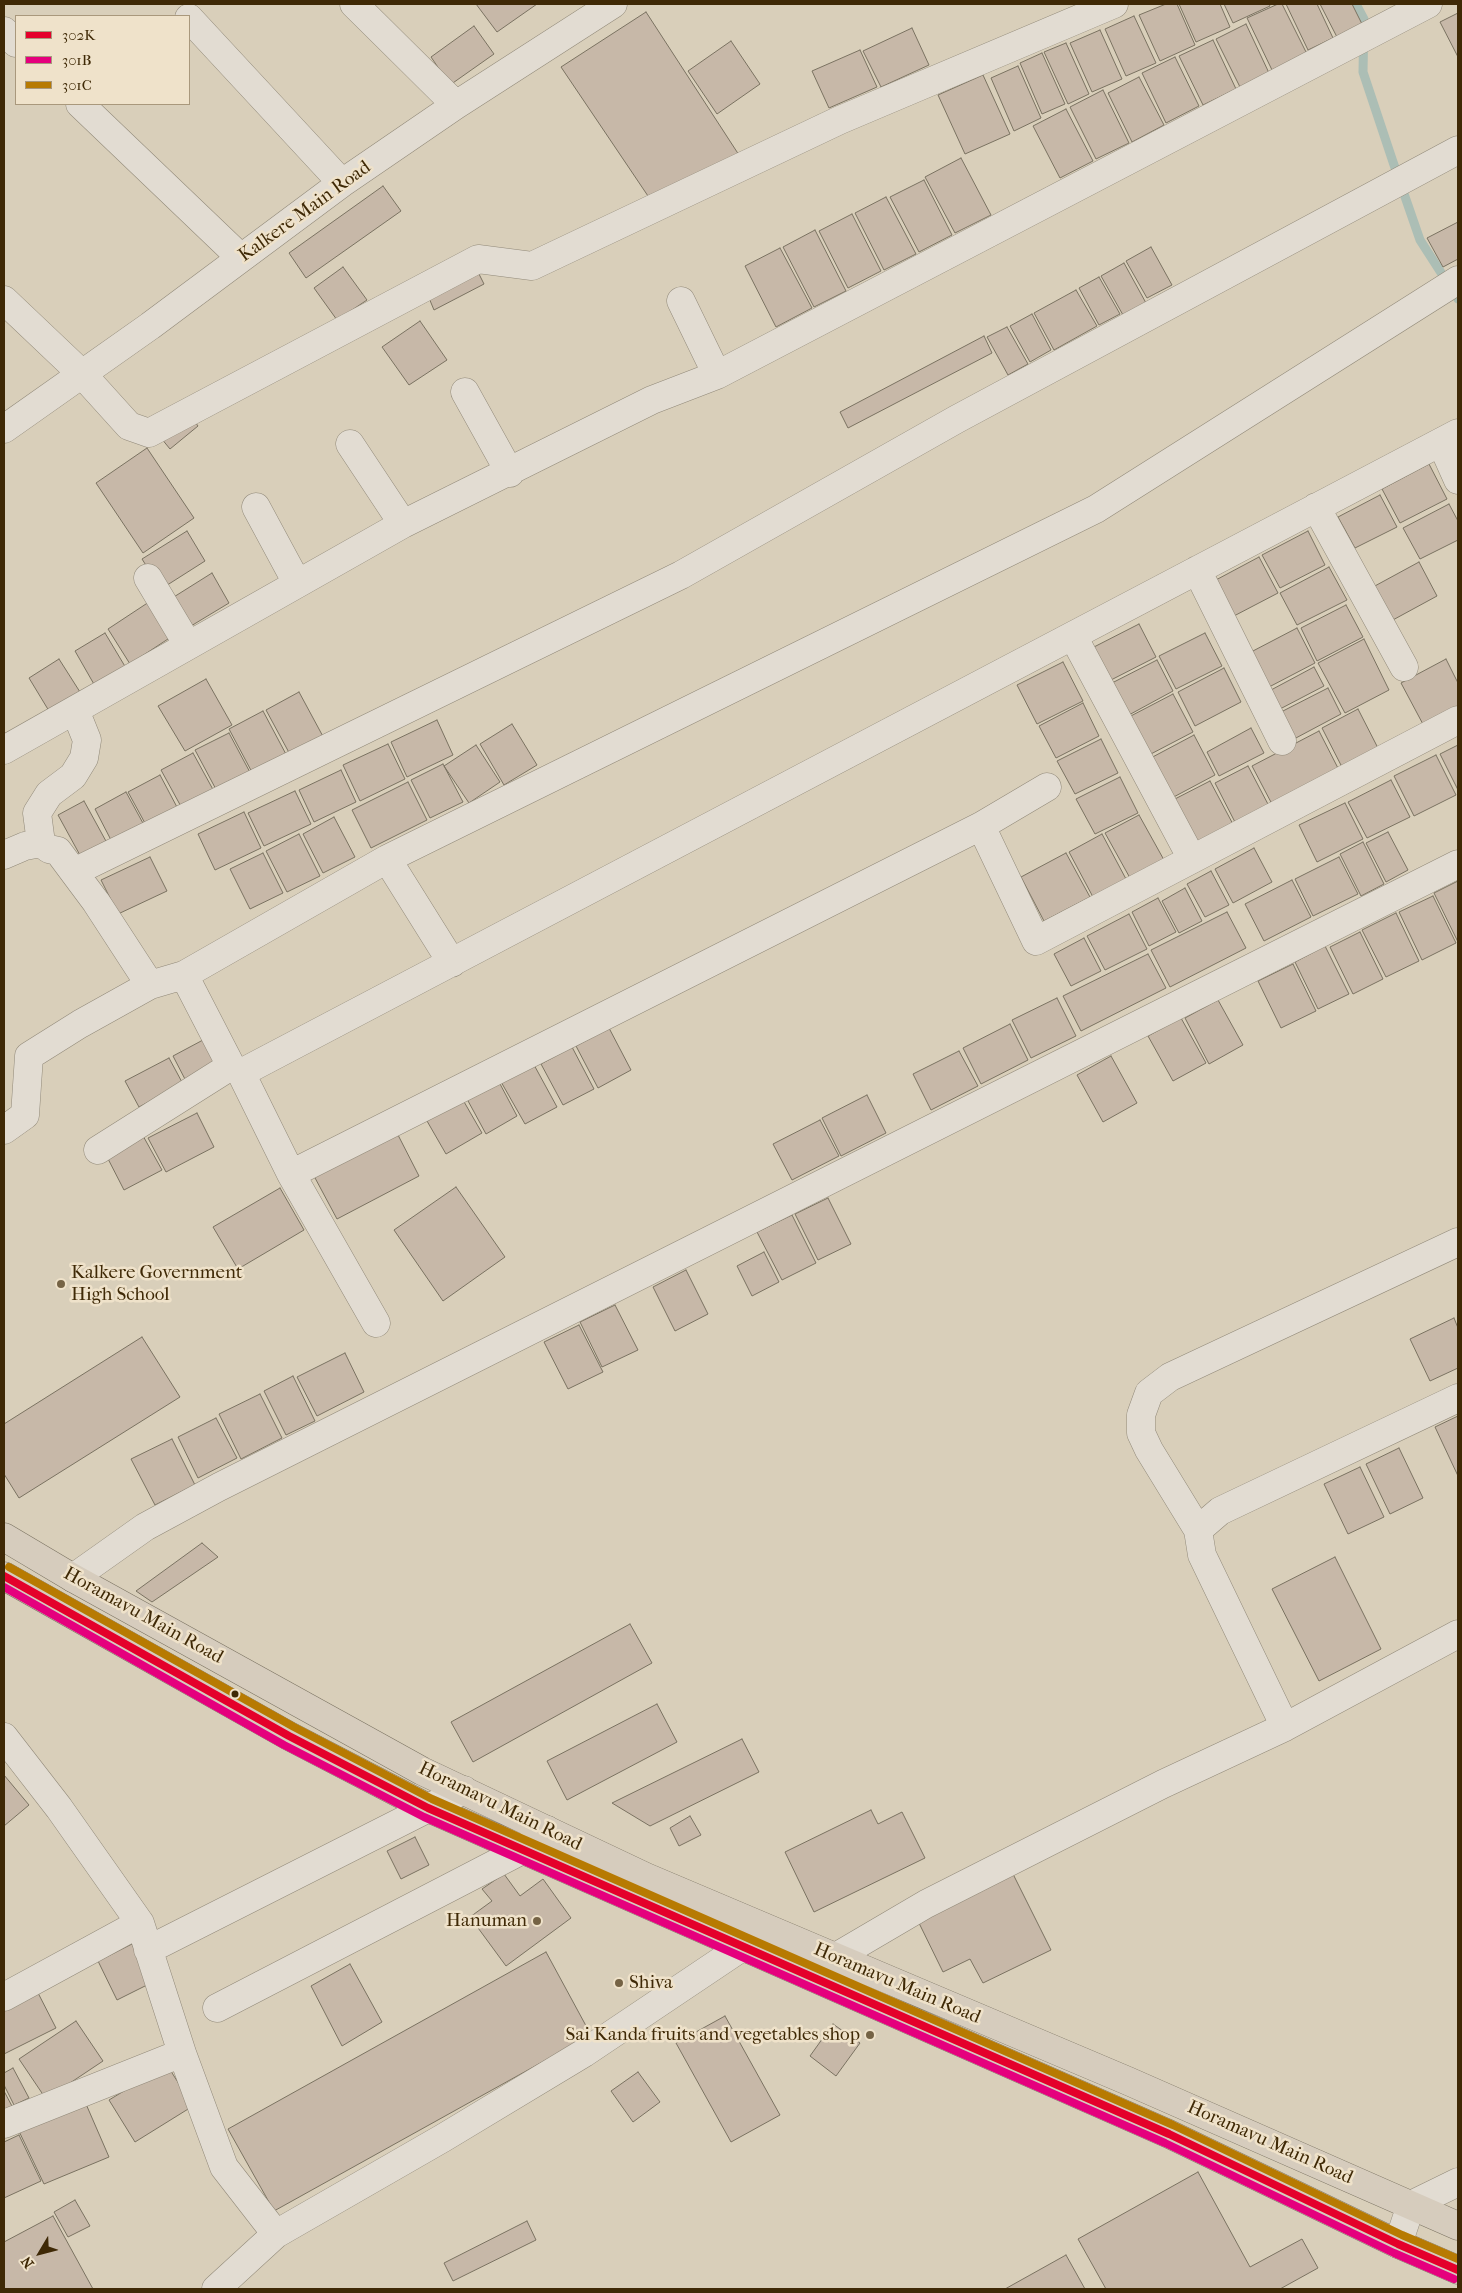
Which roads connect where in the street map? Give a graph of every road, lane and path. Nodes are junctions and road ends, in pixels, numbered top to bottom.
1 (175, 4) edge
2 (354, 4) edge
3 (613, 4) edge
4 (1114, 4) edge
5 (1428, 4) edge
6 (186, 15) edge
7 (190, 19) edge
8 (4, 31) edge
9 (15, 42) edge
10 (81, 105) edge
11 (456, 105) junction
12 (1458, 150) edge
13 (342, 183) junction
14 (241, 258) junction
15 (1458, 280) edge
16 (4, 300) edge
17 (681, 301) dead end
18 (82, 374) junction
19 (717, 375) junction
20 (465, 392) dead end
21 (4, 429) edge
22 (1449, 438) edge
23 (350, 444) dead end
24 (510, 473) junction
25 (1458, 480) edge
26 (256, 507) dead end
27 (1316, 507) junction
28 (403, 524) junction
29 (1197, 570) junction
30 (148, 578) dead end
31 (297, 583) junction
32 (1073, 636) junction
33 (188, 645) junction
34 (1404, 667) dead end
35 (75, 710) junction
36 (1458, 720) edge
37 (1282, 741) dead end
38 (4, 750) edge
39 (1047, 788) dead end
40 (981, 826) junction
41 (41, 843) junction
42 (4, 855) edge
43 (387, 859) junction
44 (1192, 859) junction
45 (1458, 864) edge
46 (74, 872) junction
47 (452, 963) junction
48 (184, 975) junction
49 (150, 986) junction
50 (236, 1070) junction
51 (4, 1130) edge
52 (98, 1150) dead end
53 (291, 1174) junction
54 (1458, 1242) edge
55 (376, 1323) dead end
56 (1458, 1398) edge
57 (1198, 1530) junction
58 (4, 1536) edge
59 (4, 1576) edge
60 (73, 1578) junction
61 (1458, 1634) edge
62 (1285, 1727) junction
63 (4, 1737) edge
64 (464, 1790) junction
65 (428, 1808) junction
66 (546, 1830) junction
67 (524, 1849) junction
68 (140, 1924) junction
69 (742, 1947) junction
70 (148, 1950) junction
71 (834, 1958) junction
72 (821, 1982) junction
73 (4, 1997) edge
74 (217, 2008) dead end
75 (182, 2053) junction
76 (4, 2124) edge
77 (1458, 2182) edge
78 (1411, 2205) junction
79 (1458, 2226) edge
80 (276, 2234) junction
81 (1398, 2244) junction
82 (1458, 2270) edge
83 (216, 2289) edge

1 - 6 street
2 - 11 street
3 - 11 street, Kalkere Main Road
4 - 18 street
5 - 19 street
7 - 13 street
8 - 9 street
10 - 14 street
11 - 13 street, Kalkere Main Road
12 - 46 street
13 - 14 street, Kalkere Main Road
14 - 18 street, Kalkere Main Road
15 - 43 street
16 - 18 street
17 - 19 street
18 - 21 street, Kalkere Main Road
19 - 24 street
20 - 24 street
22 - 25 street
22 - 27 street
23 - 28 street
24 - 28 street
26 - 31 street
27 - 29 street
27 - 34 street
28 - 31 street
29 - 32 street
29 - 37 street
30 - 33 street
31 - 33 street
32 - 44 street
32 - 47 street
33 - 35 street
35 - 38 street
35 - 41 street
36 - 44 street
39 - 40 street
40 - 44 street
40 - 53 street
41 - 42 street
41 - 46 street
43 - 47 street
43 - 48 street
45 - 60 street
46 - 49 street
47 - 50 street
48 - 49 street
48 - 50 street
49 - 51 street
50 - 52 street
50 - 53 street
53 - 55 street
54 - 57 street
56 - 57 street
57 - 62 street
58 - 60 main road, Horamavu Main Road
59 - 65 main road, Horamavu Main Road
60 - 64 main road, Horamavu Main Road
61 - 62 street
62 - 71 street
63 - 68 street
64 - 65 street
64 - 66 main road, Horamavu Main Road
65 - 67 main road, Horamavu Main Road
65 - 70 street
66 - 67 street
66 - 71 main road, Horamavu Main Road
67 - 69 main road, Horamavu Main Road
67 - 74 street
68 - 70 street
68 - 73 street
69 - 72 main road, Horamavu Main Road
69 - 80 street
70 - 75 street
71 - 72 street
71 - 78 main road, Horamavu Main Road
72 - 81 main road, Horamavu Main Road
75 - 76 street
75 - 80 street
77 - 78 street
78 - 79 main road, Horamavu Main Road
78 - 81 street
80 - 83 street
81 - 82 main road, Horamavu Main Road

